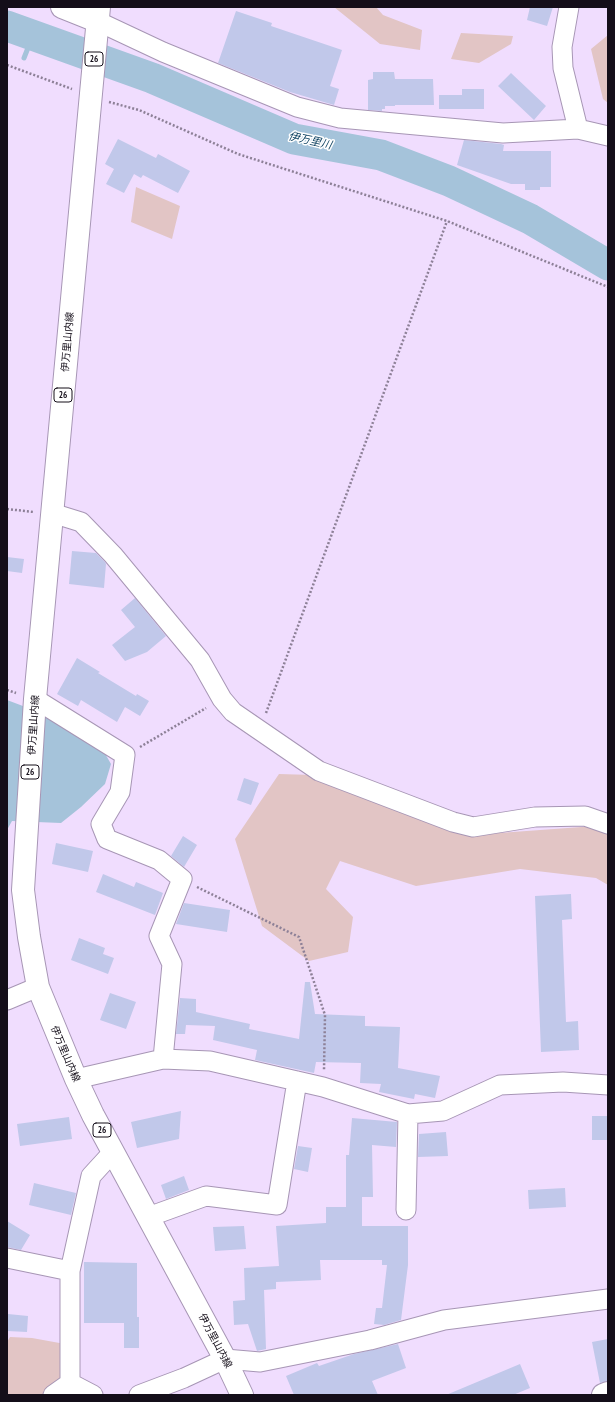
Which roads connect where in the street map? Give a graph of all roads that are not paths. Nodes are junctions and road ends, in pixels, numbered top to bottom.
1 (62, 7) edge
2 (569, 7) edge
3 (98, 18) edge
4 (578, 129) junction
5 (608, 136) edge
6 (52, 513) junction
7 (35, 699) junction
8 (608, 824) edge
9 (38, 987) junction
10 (7, 1000) edge
11 (163, 1059) junction
12 (76, 1079) junction
13 (297, 1081) junction
14 (608, 1085) edge
15 (408, 1114) junction
16 (113, 1152) junction
17 (406, 1210) dead end
18 (148, 1217) junction
19 (7, 1258) edge
20 (70, 1271) junction
21 (608, 1299) edge
22 (225, 1359) junction
23 (70, 1383) junction
24 (608, 1394) edge
25 (53, 1395) edge
26 (93, 1395) edge
27 (139, 1395) edge
28 (242, 1395) edge
29 (603, 1395) edge

1 - 3 main road
2 - 4 street
3 - 4 street
3 - 6 main road, 伊万里山内線 / 26
4 - 5 street
6 - 7 main road, 伊万里山内線 / 26
6 - 8 street
7 - 9 main road, 伊万里山内線 / 26
7 - 11 street
9 - 10 street
9 - 12 main road, 伊万里山内線 / 26
11 - 12 street
11 - 13 street
12 - 16 main road, 伊万里山内線 / 26
13 - 15 street
13 - 18 street
14 - 15 street
15 - 17 street
16 - 18 main road, 伊万里山内線 / 26
16 - 20 street
18 - 22 main road, 伊万里山内線 / 26
19 - 20 street
20 - 23 street
21 - 22 street
22 - 27 street
22 - 28 main road, 伊万里山内線 / 26
23 - 25 street
23 - 26 street
24 - 29 main road

